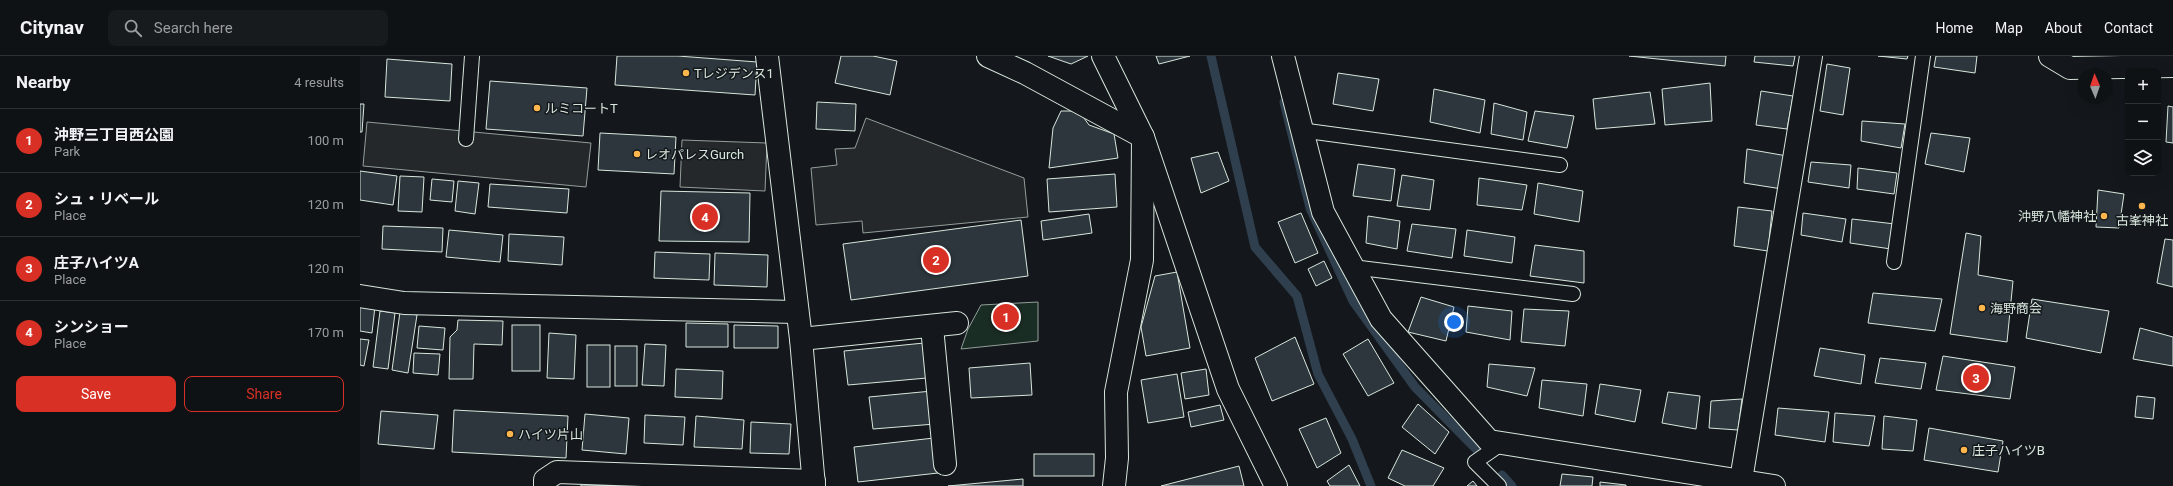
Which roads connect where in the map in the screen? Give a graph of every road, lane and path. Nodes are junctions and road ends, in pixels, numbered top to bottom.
1 (472, 56) edge
2 (767, 56) edge
3 (988, 56) edge
4 (1103, 56) edge
5 (1283, 56) edge
6 (1811, 56) edge
7 (1923, 56) edge
8 (2050, 56) edge
9 (2173, 66) edge
10 (1300, 130) junction
11 (1143, 137) junction
12 (466, 139) dead end
13 (1560, 165) dead end
14 (1894, 262) dead end
15 (1352, 267) junction
16 (1573, 294) dead end
17 (360, 296) edge
18 (797, 312) junction
19 (957, 323) dead end
20 (932, 327) junction
21 (801, 339) junction
22 (1501, 444) junction
23 (945, 464) dead end
24 (1680, 479) edge
25 (814, 483) edge
26 (1741, 484) edge
27 (545, 486) edge
28 (1114, 486) edge
29 (1276, 486) edge
30 (1499, 486) edge
31 (1774, 486) edge

1 - 12 lane
2 - 18 street
3 - 11 street
4 - 11 street
5 - 10 street
6 - 26 street
7 - 14 lane
8 - 9 street
10 - 13 lane
10 - 15 street
11 - 28 street
11 - 29 street
15 - 16 lane
15 - 22 street
17 - 18 street
18 - 21 street
19 - 20 street
20 - 21 street
20 - 23 street
21 - 25 street
22 - 24 street
22 - 30 lane
24 - 26 street
25 - 27 street
26 - 31 street

